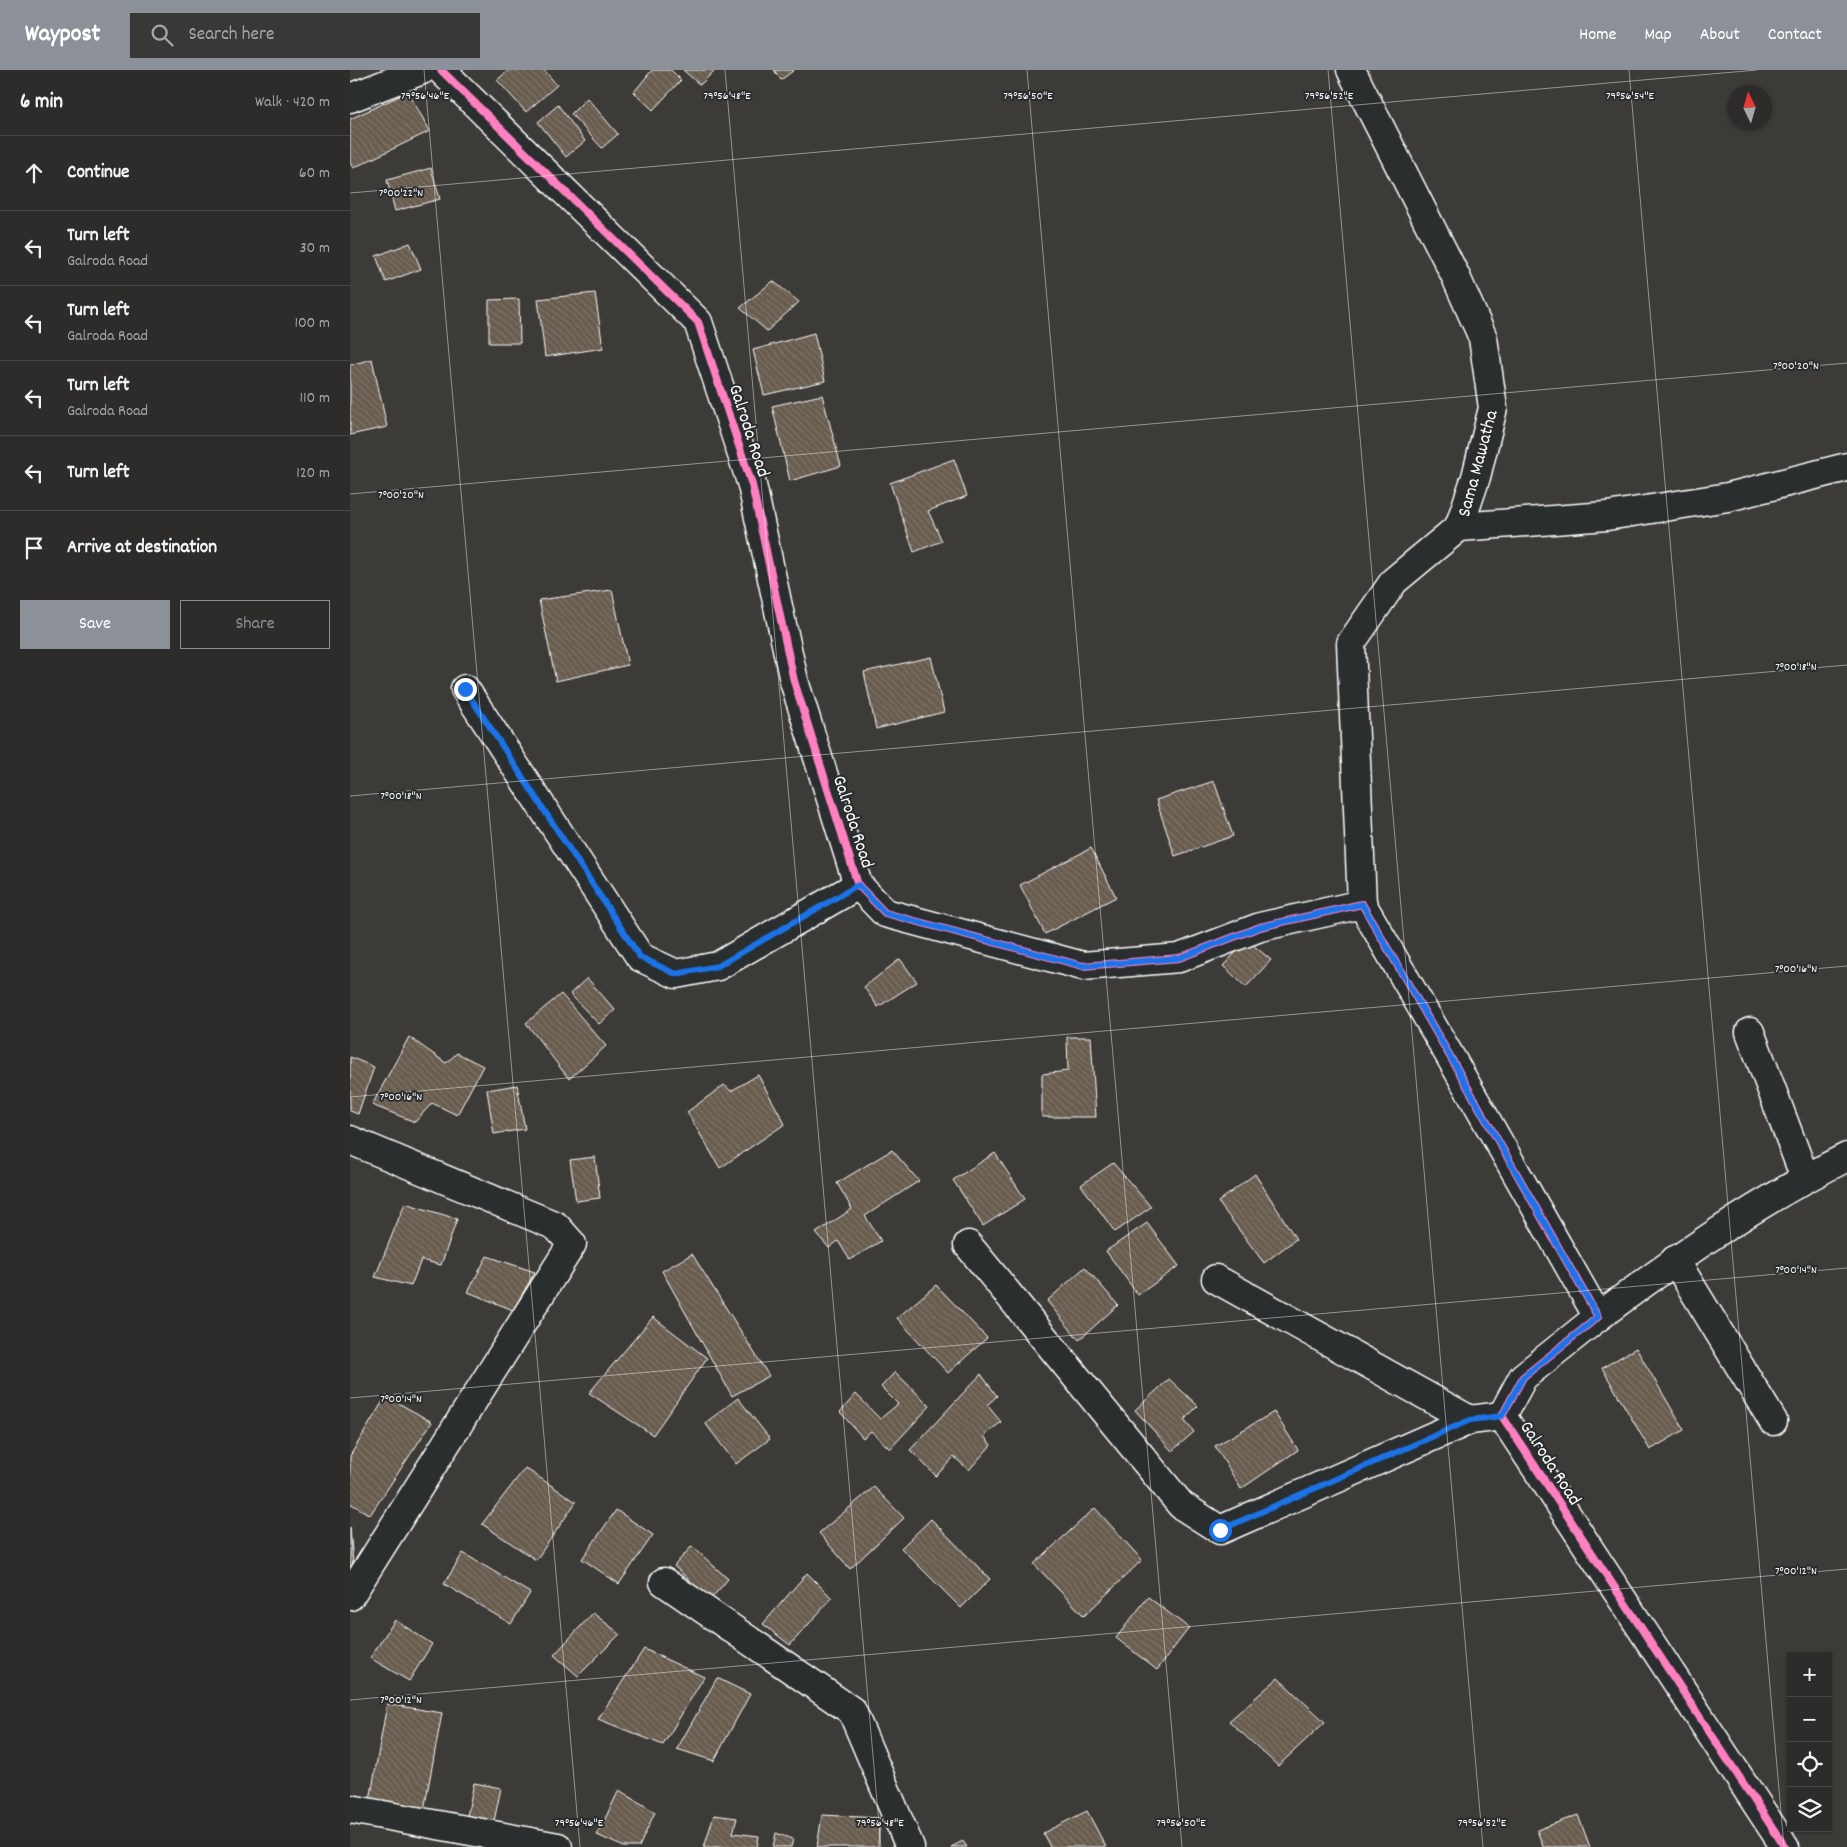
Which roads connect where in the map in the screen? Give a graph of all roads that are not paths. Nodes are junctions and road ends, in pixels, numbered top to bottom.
1 (422, 70) edge
2 (441, 70) edge
3 (1351, 70) edge
4 (350, 98) edge
5 (1847, 467) edge
6 (1459, 527) junction
7 (465, 689) dead end
8 (858, 885) junction
9 (1362, 904) junction
10 (1750, 1032) dead end
11 (350, 1140) edge
12 (1847, 1157) edge
13 (1804, 1178) junction
14 (968, 1244) dead end
15 (1675, 1260) junction
16 (1216, 1279) dead end
17 (1598, 1317) junction
18 (1502, 1416) junction
19 (1470, 1420) junction
20 (1773, 1422) dead end
21 (664, 1582) dead end
22 (350, 1596) edge
23 (350, 1809) edge
24 (558, 1847) edge
25 (910, 1847) edge
26 (1785, 1847) edge

1 - 4 street
2 - 8 street, Galroda Road
3 - 6 street, Sama Mawatha
5 - 6 street
6 - 9 street, Sama Mawatha
7 - 8 street
8 - 9 street, Galroda Road
9 - 17 street
10 - 13 street
11 - 22 street
12 - 13 street, Galroda Road
13 - 15 street, Galroda Road
14 - 19 street
15 - 17 street, Galroda Road
15 - 20 street
16 - 19 street
17 - 18 street, Galroda Road
18 - 19 street
18 - 26 street, Galroda Road
21 - 25 street
23 - 24 street

